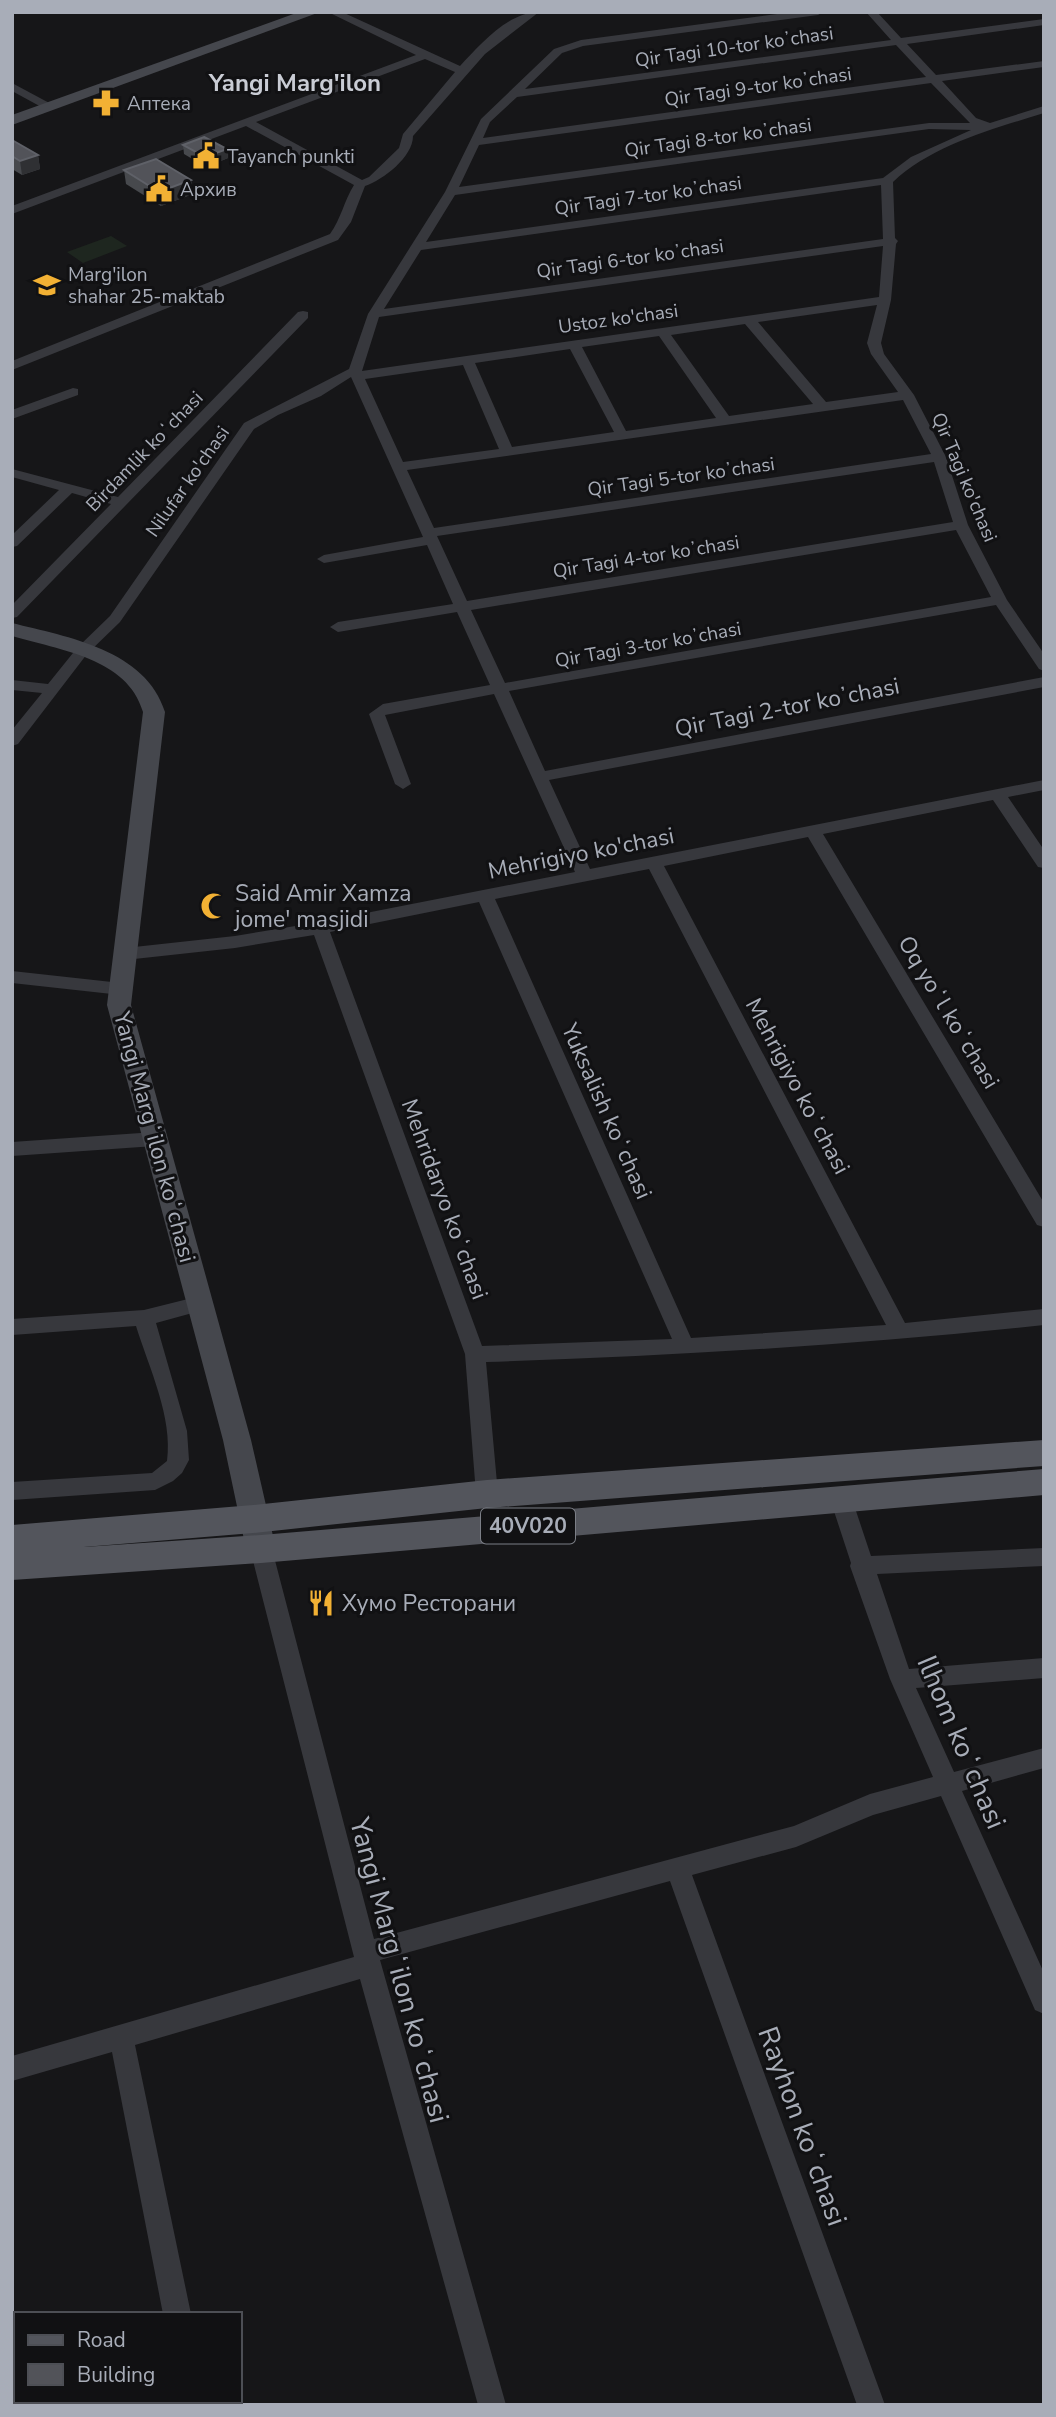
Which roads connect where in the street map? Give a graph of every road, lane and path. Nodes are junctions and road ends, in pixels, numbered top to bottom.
1 (313, 12) edge
2 (333, 12) edge
3 (534, 12) edge
4 (818, 12) edge
5 (871, 12) edge
6 (1044, 22) edge
7 (899, 41) junction
8 (425, 55) junction
9 (1044, 64) edge
10 (463, 72) junction
11 (933, 79) junction
12 (12, 86) edge
13 (513, 93) junction
14 (49, 107) junction
15 (1044, 109) edge
16 (13, 118) edge
17 (245, 121) junction
18 (990, 127) junction
19 (476, 142) junction
20 (887, 181) junction
21 (361, 184) junction
22 (451, 192) junction
23 (12, 209) edge
24 (892, 241) junction
25 (414, 247) junction
26 (885, 300) junction
27 (374, 314) junction
28 (303, 315) dead end
29 (748, 319) junction
30 (662, 331) junction
31 (574, 344) junction
32 (467, 359) junction
33 (12, 366) edge
34 (356, 373) junction
35 (73, 392) dead end
36 (907, 395) junction
37 (821, 405) junction
38 (12, 415) edge
39 (724, 419) junction
40 (622, 435) junction
41 (507, 451) junction
42 (939, 457) junction
43 (398, 467) junction
44 (12, 473) edge
45 (69, 488) junction
46 (121, 502) junction
47 (961, 525) junction
48 (430, 537) junction
49 (12, 543) edge
50 (324, 559) dead end
51 (1000, 600) junction
52 (463, 606) junction
53 (12, 614) edge
54 (338, 627) dead end
55 (12, 629) edge
56 (82, 651) junction
57 (1044, 666) edge
58 (1044, 682) edge
59 (12, 685) edge
60 (53, 689) junction
61 (502, 690) junction
62 (12, 741) edge
63 (539, 777) junction
64 (403, 784) dead end
65 (1044, 785) edge
66 (997, 794) junction
67 (811, 829) junction
68 (654, 863) junction
69 (1044, 863) edge
70 (585, 876) junction
71 (485, 895) junction
72 (320, 928) junction
73 (125, 954) junction
74 (12, 977) edge
75 (121, 989) junction
76 (155, 1139) junction
77 (12, 1149) edge
78 (1044, 1220) edge
79 (200, 1304) junction
80 (1044, 1317) edge
81 (144, 1318) junction
82 (12, 1327) edge
83 (900, 1332) junction
84 (685, 1346) junction
85 (475, 1354) junction
86 (1044, 1453) edge
87 (1044, 1482) edge
88 (12, 1491) edge
89 (487, 1494) junction
90 (841, 1499) junction
91 (257, 1534) junction
92 (12, 1539) edge
93 (1044, 1557) edge
94 (12, 1566) edge
95 (861, 1566) junction
96 (1044, 1668) edge
97 (901, 1679) junction
98 (1044, 1758) edge
99 (947, 1784) junction
100 (677, 1868) junction
101 (365, 1959) junction
102 (1044, 2002) edge
103 (121, 2036) junction
104 (12, 2069) edge
105 (177, 2312) edge
106 (492, 2405) edge
107 (871, 2405) edge

1 - 14 main road
2 - 8 street
3 - 10 street
4 - 13 street
5 - 7 street
6 - 7 street, Qir Tagi 10-tor koʼchasi
7 - 11 street
7 - 13 street, Qir Tagi 10-tor koʼchasi
8 - 10 street
8 - 17 street
9 - 11 street, Qir Tagi 9-tor koʼchasi
10 - 21 street
11 - 18 street
11 - 19 street, Qir Tagi 9-tor koʼchasi
12 - 14 street
13 - 19 street
14 - 16 main road
15 - 18 street
17 - 21 street
17 - 23 street
18 - 20 street
18 - 22 street, Qir Tagi 8-tor koʼchasi
19 - 22 street
20 - 24 street, Qir Tagi ko'chasi
20 - 25 street, Qir Tagi 7-tor koʼchasi
21 - 33 street
22 - 25 street
24 - 26 street, Qir Tagi ko'chasi
24 - 27 street, Qir Tagi 6-tor koʼchasi
25 - 27 street
26 - 29 street, Ustoz ko'chasi
26 - 36 street, Qir Tagi ko'chasi
27 - 34 street
28 - 46 street, Birdamlik koʻchasi
29 - 30 street, Ustoz ko'chasi
29 - 37 street
30 - 31 street, Ustoz ko'chasi
30 - 39 street
31 - 32 street, Ustoz ko'chasi
31 - 40 street
32 - 34 street, Ustoz ko'chasi
32 - 41 street
34 - 43 street
34 - 56 street, Nilufar ko'chasi
35 - 38 street
36 - 37 street
36 - 42 street, Qir Tagi ko'chasi
37 - 39 street
39 - 40 street
40 - 41 street
41 - 43 street
42 - 47 street, Qir Tagi ko'chasi
42 - 48 street, Qir Tagi 5-tor koʼchasi
43 - 48 street
44 - 45 street
45 - 46 street
45 - 49 street
46 - 53 street, Birdamlik koʻchasi
47 - 51 street, Qir Tagi ko'chasi
47 - 52 street, Qir Tagi 4-tor koʼchasi
48 - 50 street, Qir Tagi 5-tor koʼchasi
48 - 52 street
51 - 57 street, Qir Tagi ko'chasi
51 - 61 street, Qir Tagi 3-tor koʼchasi
52 - 54 street, Qir Tagi 4-tor koʼchasi
52 - 61 street
55 - 56 main road, Yangi Margʻilon koʻchasi
56 - 60 street, Nilufar ko'chasi
56 - 73 main road, Yangi Margʻilon koʻchasi
58 - 63 street, Qir Tagi 2-tor koʼchasi
59 - 60 street
60 - 62 street, Nilufar ko'chasi
61 - 63 street
61 - 64 street, Qir Tagi 3-tor koʼchasi
63 - 70 street
65 - 66 street, Mehrigiyo ko'chasi
66 - 67 street, Mehrigiyo ko'chasi
66 - 69 street
67 - 68 street, Mehrigiyo ko'chasi
67 - 78 street, Oq yoʻl koʻchasi
68 - 70 street, Mehrigiyo ko'chasi
68 - 83 street, Mehrigiyo koʻchasi
70 - 71 street, Mehrigiyo ko'chasi
71 - 72 street, Mehrigiyo ko'chasi
71 - 84 street, Yuksalish koʻchasi
72 - 73 street, Mehrigiyo ko'chasi
72 - 85 street, Mehridaryo koʻchasi
73 - 75 main road, Yangi Margʻilon koʻchasi
74 - 75 street
75 - 76 main road, Yangi Margʻilon koʻchasi
76 - 77 street
76 - 79 main road, Yangi Margʻilon koʻchasi
79 - 81 street
79 - 91 main road, Yangi Margʻilon koʻchasi
80 - 83 street
81 - 82 street
81 - 88 street
83 - 84 street
84 - 85 street
85 - 89 street, Mehridaryo koʻchasi
86 - 89 main road, 40V020
87 - 90 main road, 40V020
89 - 91 main road, 40V020
90 - 91 main road, 40V020
90 - 95 street, Ilhom koʻchasi
91 - 92 main road, 40V020
91 - 94 main road, 40V020
91 - 101 street, Yangi Margʻilon koʻchasi
93 - 95 street
95 - 97 street, Ilhom koʻchasi
96 - 97 street
97 - 99 street, Ilhom koʻchasi
98 - 99 street
99 - 100 street
99 - 102 street, Ilhom koʻchasi
100 - 101 street
100 - 107 street, Rayhon koʻchasi
101 - 103 street
101 - 106 street, Yangi Margʻilon koʻchasi
103 - 104 street
103 - 105 street

